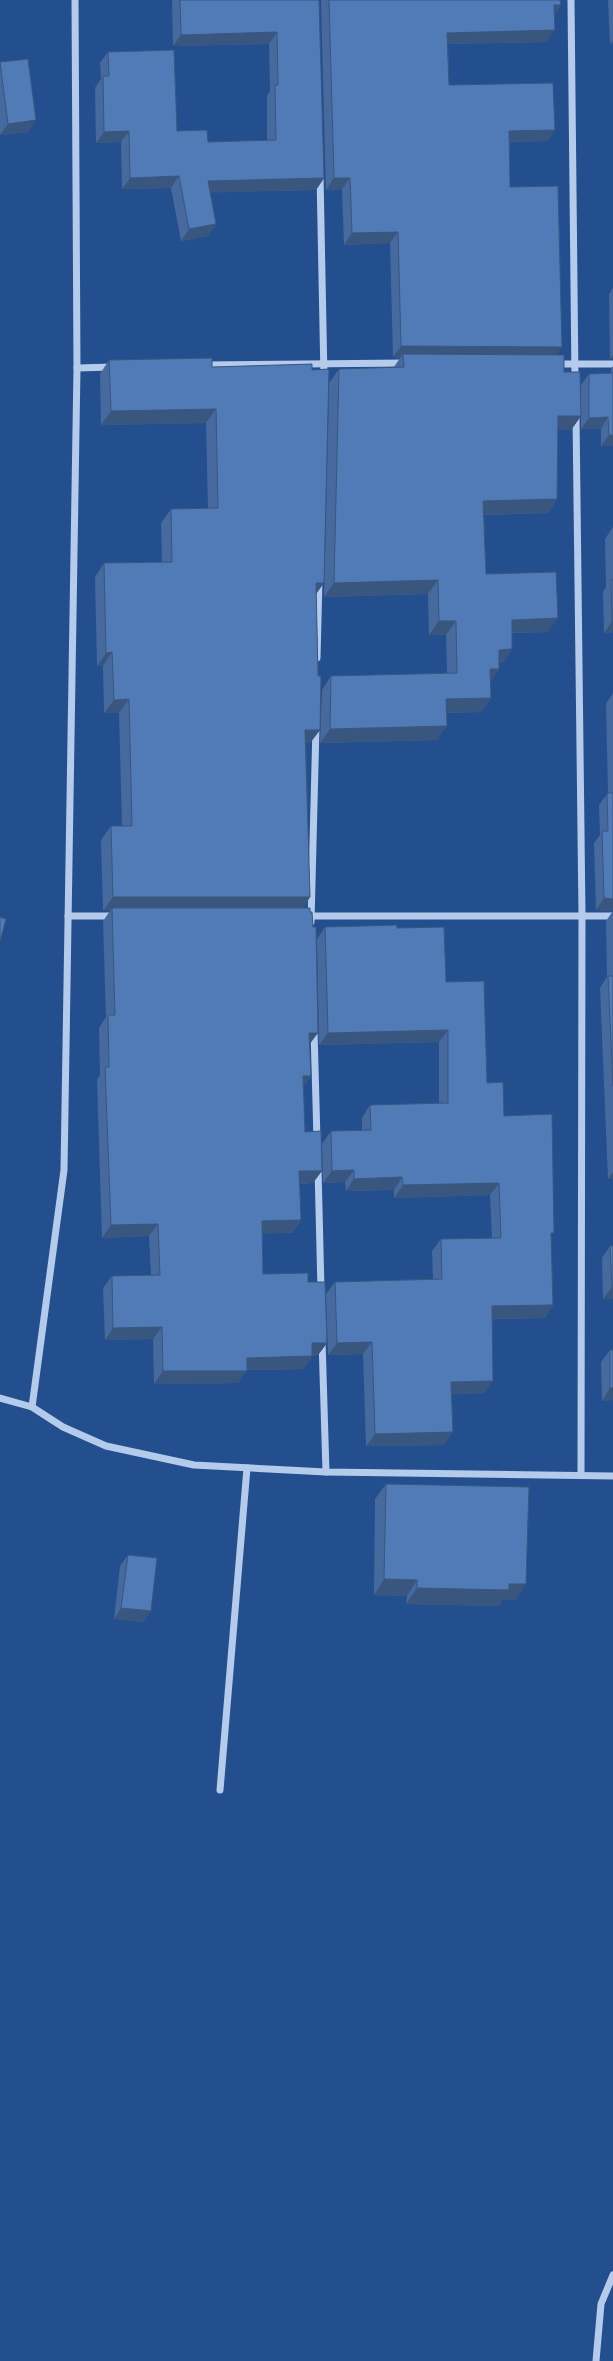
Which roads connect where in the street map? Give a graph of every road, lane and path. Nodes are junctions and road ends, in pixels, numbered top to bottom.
1 (75, 0) edge
2 (571, 0) edge
3 (320, 165) edge
4 (325, 362) junction
5 (411, 363) edge
6 (544, 364) edge
7 (575, 364) junction
8 (613, 364) edge
9 (197, 366) edge
10 (125, 367) edge
11 (77, 368) junction
12 (324, 386) edge
13 (575, 388) edge
14 (576, 404) edge
15 (320, 568) edge
16 (317, 663) edge
17 (316, 718) edge
18 (582, 915) junction
19 (68, 916) junction
20 (123, 916) edge
21 (295, 916) edge
22 (311, 916) junction
23 (613, 916) edge
24 (311, 932) edge
25 (314, 1019) edge
26 (317, 1146) edge
27 (317, 1162) edge
28 (321, 1297) edge
29 (322, 1329) edge
30 (0, 1398) edge
31 (32, 1407) junction
32 (247, 1468) junction
33 (326, 1472) junction
34 (581, 1474) junction
35 (613, 1476) edge
36 (220, 1790) dead end
37 (613, 2274) edge
38 (596, 2361) edge

1 - 11 street
2 - 7 street
3 - 4 street
4 - 5 street
4 - 9 street
4 - 12 street
6 - 7 street
7 - 8 street
7 - 13 street
10 - 11 street
11 - 19 street
14 - 18 street
15 - 16 street
17 - 22 street
18 - 22 street
18 - 23 street
18 - 34 street
19 - 20 street
19 - 31 street
21 - 22 street
22 - 24 street
25 - 26 street
27 - 28 street
29 - 33 street
30 - 31 street
31 - 32 street
32 - 33 street
32 - 36 street
33 - 34 street
34 - 35 street
37 - 38 street

